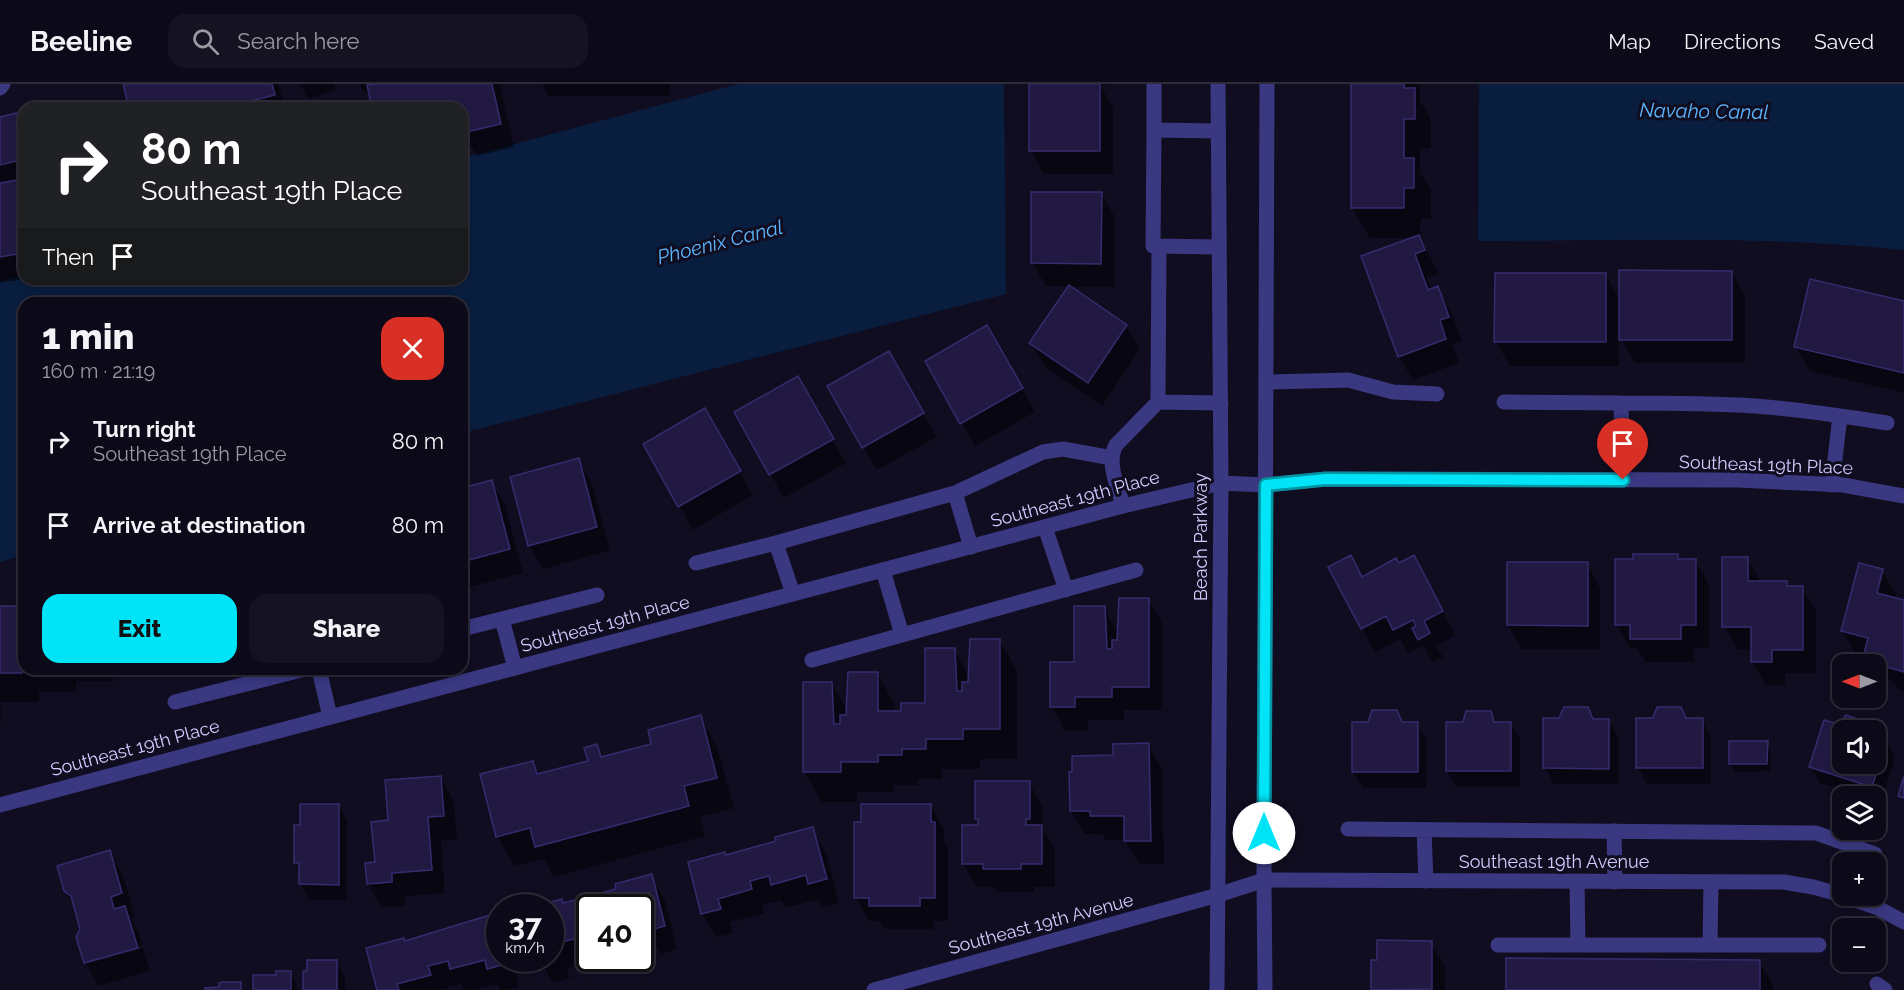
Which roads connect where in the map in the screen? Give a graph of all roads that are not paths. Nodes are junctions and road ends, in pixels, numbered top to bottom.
1 (3, 84) edge
2 (1154, 84) edge
3 (1218, 84) edge
4 (1267, 84) edge
5 (0, 88) edge
6 (1154, 130) junction
7 (1218, 131) junction
8 (1159, 246) junction
9 (1220, 247) junction
10 (1266, 382) junction
11 (1437, 394) dead end
12 (1158, 402) junction
13 (1504, 402) dead end
14 (1221, 403) junction
15 (1622, 403) junction
16 (1840, 416) junction
17 (1887, 423) dead end
18 (1112, 458) junction
19 (1623, 480) junction
20 (1221, 483) junction
21 (1266, 485) junction
22 (1832, 485) junction
23 (955, 493) junction
24 (1904, 496) edge
25 (1123, 506) junction
26 (1045, 527) junction
27 (776, 543) junction
28 (971, 547) junction
29 (696, 563) dead end
30 (883, 570) junction
31 (1136, 570) dead end
32 (1065, 590) junction
33 (793, 594) junction
34 (597, 595) dead end
35 (502, 619) junction
36 (468, 628) edge
37 (902, 635) junction
38 (812, 660) dead end
39 (514, 668) junction
40 (281, 675) edge
41 (320, 675) edge
42 (175, 702) dead end
43 (330, 717) junction
44 (0, 805) edge
45 (1348, 829) dead end
46 (1424, 830) junction
47 (1614, 831) junction
48 (1869, 852) edge
49 (1264, 880) junction
50 (1426, 881) junction
51 (1577, 882) junction
52 (1615, 882) junction
53 (1711, 882) junction
54 (1832, 892) edge
55 (1218, 895) junction
56 (1874, 906) edge
57 (1904, 922) edge
58 (1498, 945) dead end
59 (1578, 945) junction
60 (1710, 945) junction
61 (1818, 945) dead end
62 (874, 990) edge
63 (1217, 990) edge
64 (1265, 990) edge

1 - 5 street
2 - 6 street
3 - 7 street, Beach Parkway
4 - 10 street
6 - 7 street
6 - 8 street
7 - 9 street, Beach Parkway
8 - 9 street
8 - 12 street
9 - 14 street, Beach Parkway
10 - 11 street
10 - 21 street
12 - 14 street
12 - 18 street
13 - 15 street
14 - 20 street, Beach Parkway
15 - 16 street
15 - 19 street
16 - 17 street
16 - 22 street
18 - 23 street
18 - 25 street
19 - 21 street, Southeast 19th Place
19 - 22 street, Southeast 19th Place
20 - 21 street, Southeast 19th Place
20 - 25 street, Southeast 19th Place
20 - 55 street, Beach Parkway
21 - 49 street
22 - 24 street, Southeast 19th Place
23 - 27 street
23 - 28 street
25 - 26 street, Southeast 19th Place
26 - 28 street, Southeast 19th Place
26 - 32 street
27 - 29 street
27 - 33 street
28 - 30 street, Southeast 19th Place
30 - 33 street, Southeast 19th Place
30 - 37 street
31 - 32 street
32 - 37 street
33 - 39 street, Southeast 19th Place
34 - 35 street
35 - 36 street
35 - 39 street
37 - 38 street
39 - 43 street, Southeast 19th Place
40 - 42 street
41 - 43 street
43 - 44 street, Southeast 19th Place
45 - 46 street
46 - 47 street
46 - 50 street
47 - 48 street
47 - 52 street
49 - 50 street, Southeast 19th Avenue
49 - 55 street, Southeast 19th Avenue
49 - 64 street
50 - 51 street, Southeast 19th Avenue
51 - 52 street, Southeast 19th Avenue
51 - 59 street
52 - 53 street, Southeast 19th Avenue
53 - 54 street, Southeast 19th Avenue
53 - 60 street
55 - 62 street, Southeast 19th Avenue
55 - 63 street, Beach Parkway
56 - 57 street, Southeast 19th Avenue
58 - 59 street
59 - 60 street
60 - 61 street

